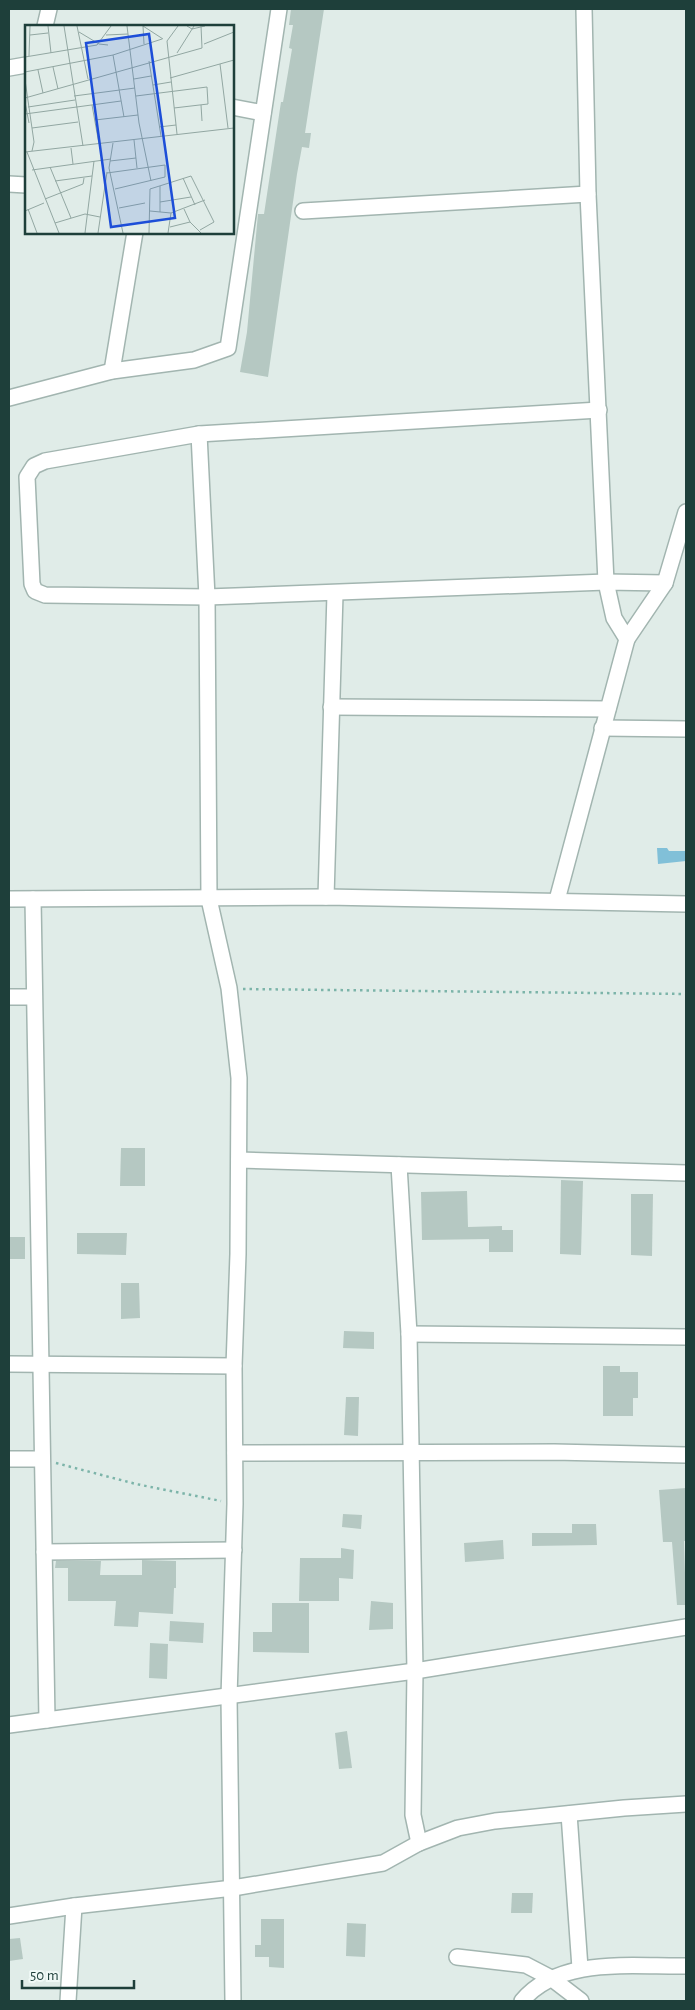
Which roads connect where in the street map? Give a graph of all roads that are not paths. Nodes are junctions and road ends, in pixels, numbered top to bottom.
1 (49, 9) edge
2 (279, 9) edge
3 (584, 9) edge
4 (45, 25) edge
5 (25, 65) edge
6 (9, 68) edge
7 (234, 107) edge
8 (263, 113) junction
9 (9, 184) edge
10 (25, 185) edge
11 (588, 194) junction
12 (303, 211) dead end
13 (135, 234) edge
14 (112, 371) junction
15 (9, 398) edge
16 (599, 410) junction
17 (199, 434) junction
18 (686, 512) edge
19 (606, 582) junction
20 (665, 582) junction
21 (335, 594) junction
22 (206, 597) junction
23 (628, 639) junction
24 (331, 707) junction
25 (608, 709) junction
26 (602, 728) junction
27 (686, 729) edge
28 (326, 898) junction
29 (9, 899) edge
30 (32, 899) junction
31 (209, 899) junction
32 (557, 900) junction
33 (686, 904) edge
34 (9, 997) edge
35 (34, 997) junction
36 (239, 1160) junction
37 (399, 1165) junction
38 (686, 1173) edge
39 (409, 1334) junction
40 (686, 1337) edge
41 (9, 1364) edge
42 (41, 1364) junction
43 (234, 1366) junction
44 (235, 1453) junction
45 (409, 1453) junction
46 (686, 1454) edge
47 (42, 1459) junction
48 (9, 1460) edge
49 (234, 1550) junction
50 (44, 1552) junction
51 (686, 1627) edge
52 (415, 1671) junction
53 (229, 1697) junction
54 (47, 1720) junction
55 (9, 1725) edge
56 (686, 1804) edge
57 (569, 1814) junction
58 (419, 1843) junction
59 (233, 1888) junction
60 (74, 1906) junction
61 (9, 1916) edge
62 (457, 1957) dead end
63 (686, 1966) edge
64 (580, 1968) junction
65 (551, 1978) junction
66 (68, 2001) edge
67 (233, 2001) edge
68 (522, 2001) edge
69 (581, 2001) edge

1 - 4 street
2 - 8 street
3 - 11 street
5 - 6 street
7 - 8 street
8 - 14 street
9 - 10 street
11 - 12 street
11 - 16 street
13 - 14 street
14 - 15 street
16 - 17 street
16 - 19 street
17 - 22 street
17 - 22 street
18 - 20 street
19 - 20 street
19 - 21 street
19 - 23 street
20 - 23 street
21 - 22 street
21 - 24 street
22 - 31 street
23 - 25 street
24 - 25 street
24 - 28 street
25 - 26 street
26 - 27 street
26 - 32 street
28 - 31 street
28 - 32 street
29 - 30 street
30 - 31 street
30 - 35 street
31 - 36 street
32 - 33 street
34 - 35 street
35 - 42 street
36 - 37 street
36 - 43 street
37 - 38 street
37 - 39 street
39 - 40 street
39 - 45 street
41 - 42 street
42 - 43 street
42 - 47 street
43 - 44 street
44 - 45 street
44 - 49 street
45 - 46 street
45 - 52 street
47 - 48 street
47 - 50 street
49 - 50 street
49 - 53 street
50 - 54 street
51 - 52 street
52 - 53 street
52 - 58 street
53 - 54 street
53 - 59 street
54 - 55 street
56 - 57 street
57 - 58 street
57 - 64 street
58 - 59 street
59 - 60 street
59 - 67 street
60 - 61 street
60 - 66 street
62 - 65 street
63 - 64 street
64 - 65 street
65 - 68 street
65 - 69 street

